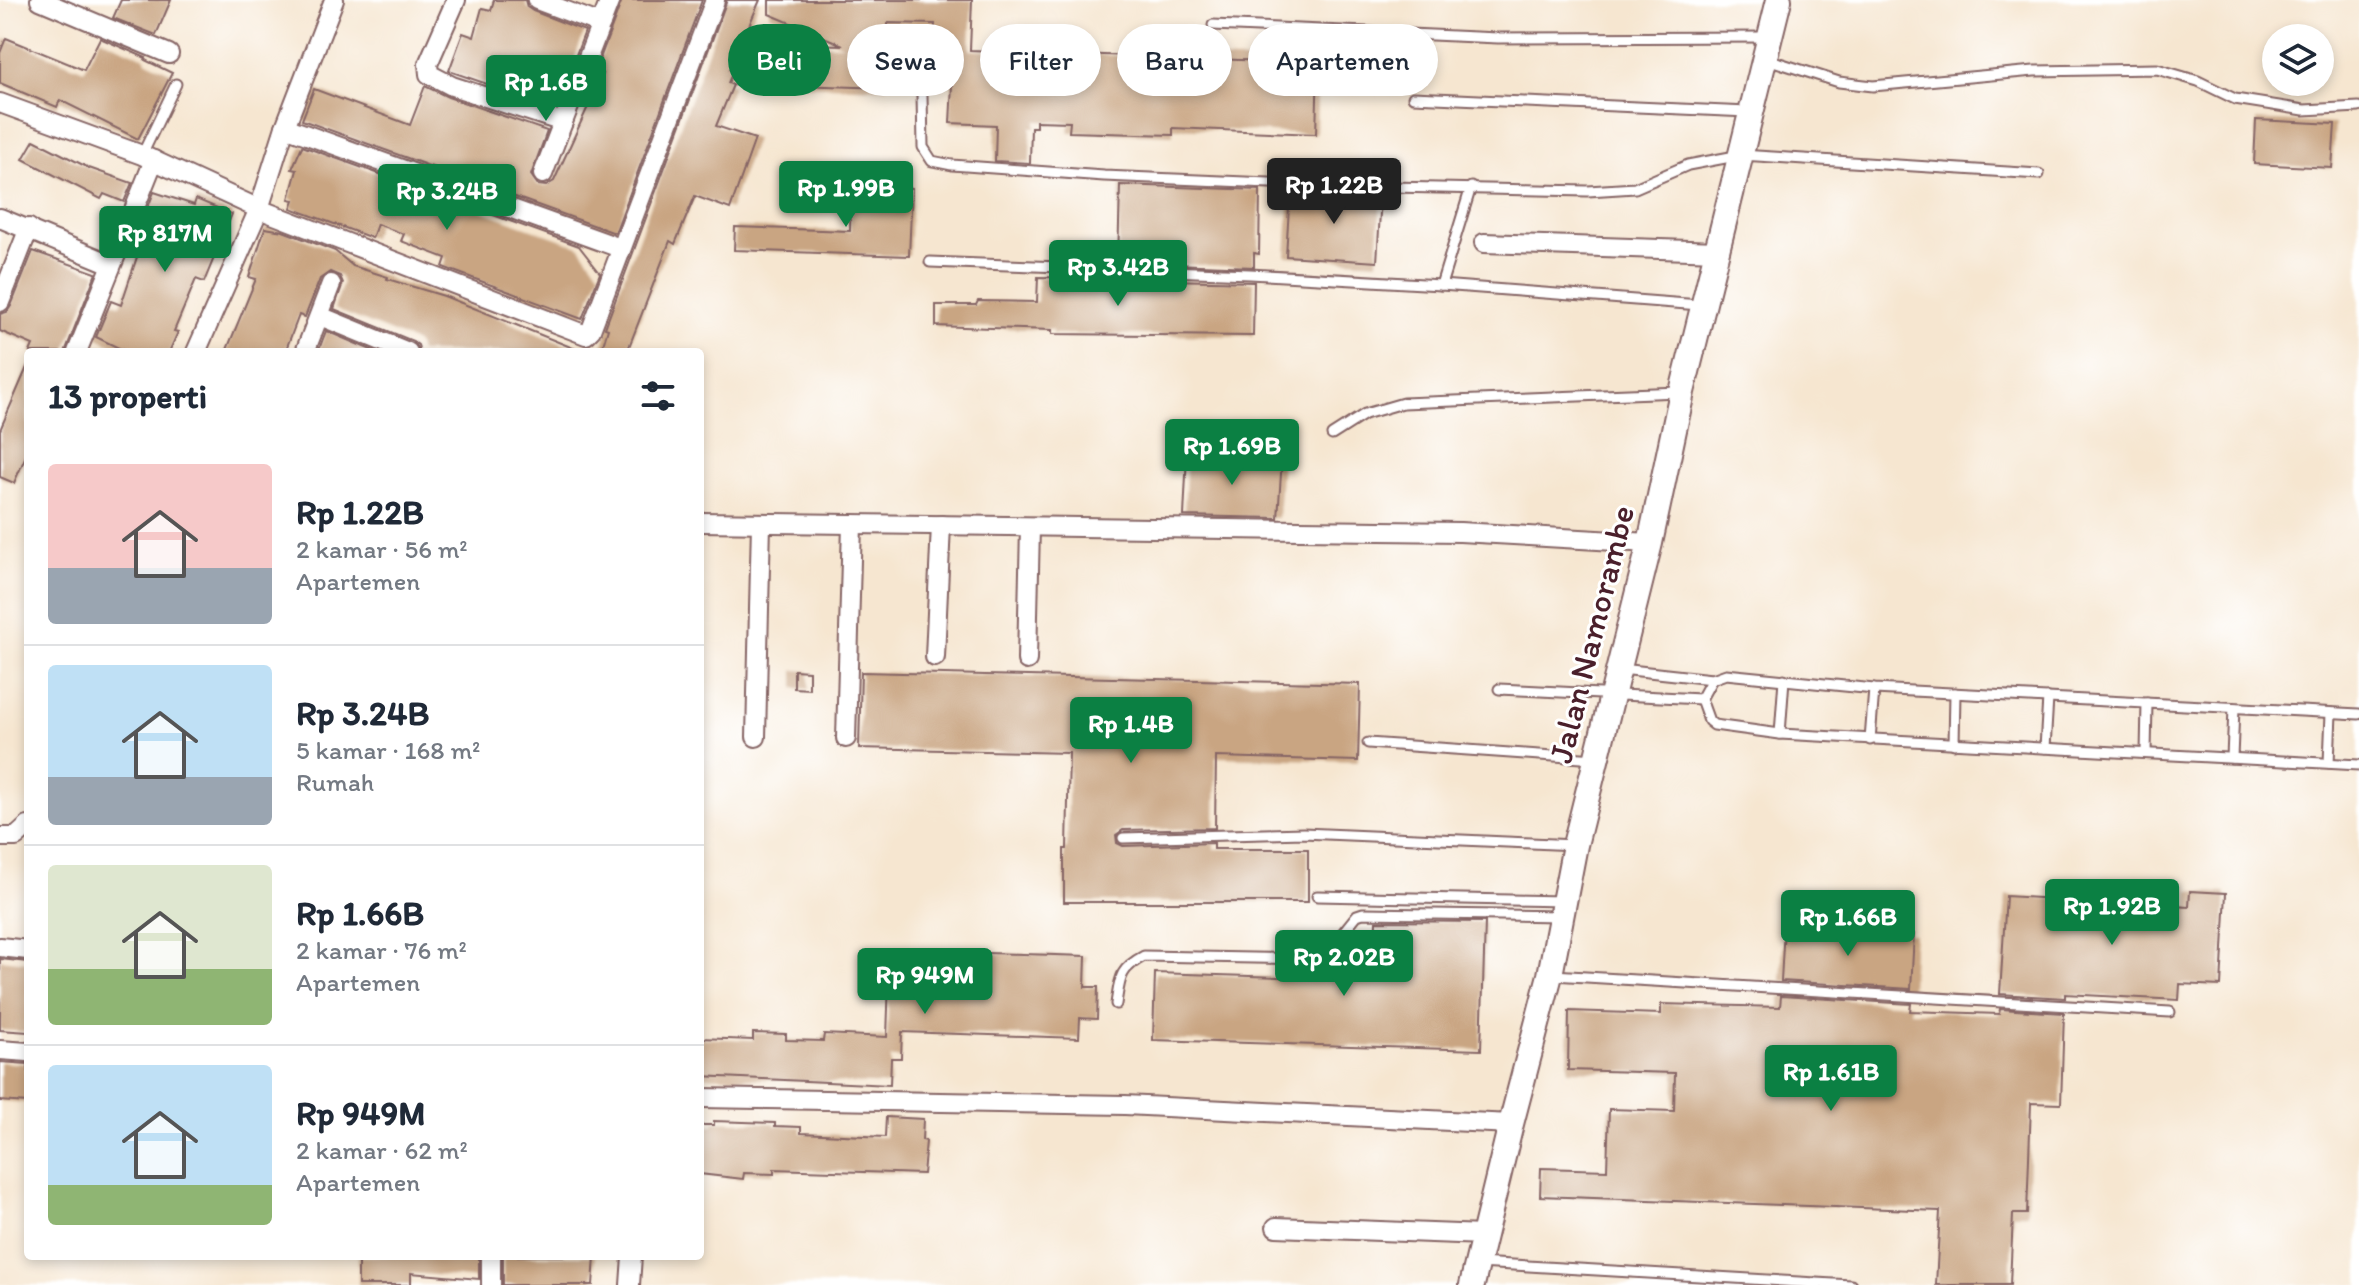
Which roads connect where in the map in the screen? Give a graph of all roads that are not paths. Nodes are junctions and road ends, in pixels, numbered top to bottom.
1 (40, 0) edge
2 (334, 0) edge
3 (537, 0) edge
4 (610, 0) edge
5 (715, 0) edge
6 (1779, 0) edge
7 (453, 1) edge
8 (66, 5) edge
9 (601, 24) junction
10 (1232, 26) edge
11 (1766, 48) junction
12 (169, 54) dead end
13 (176, 84) dead end
14 (922, 96) edge
15 (1413, 97) dead end
16 (0, 103) edge
17 (2359, 107) edge
18 (1751, 112) junction
19 (563, 122) junction
20 (285, 127) junction
21 (1741, 155) junction
22 (148, 157) junction
23 (543, 174) dead end
24 (2039, 174) dead end
25 (1471, 187) junction
26 (259, 209) junction
27 (0, 218) edge
28 (29, 228) junction
29 (1484, 243) dead end
30 (620, 248) junction
31 (1718, 251) junction
32 (930, 262) dead end
33 (111, 264) junction
34 (331, 284) dead end
35 (1441, 285) junction
36 (0, 302) edge
37 (1704, 306) junction
38 (320, 316) junction
39 (79, 348) edge
40 (198, 348) edge
41 (307, 348) edge
42 (398, 348) edge
43 (1682, 392) junction
44 (1332, 435) dead end
45 (704, 522) edge
46 (761, 523) junction
47 (852, 524) junction
48 (941, 525) junction
49 (1030, 527) junction
50 (1650, 543) junction
51 (935, 657) dead end
52 (1027, 660) dead end
53 (1617, 669) junction
54 (1712, 679) junction
55 (1784, 679) junction
56 (1499, 689) dead end
57 (1874, 689) junction
58 (1955, 693) junction
59 (1613, 695) junction
60 (2048, 698) junction
61 (1701, 699) junction
62 (2147, 703) junction
63 (2234, 708) junction
64 (2331, 713) junction
65 (2359, 714) edge
66 (1780, 734) junction
67 (756, 737) dead end
68 (846, 738) dead end
69 (1870, 740) junction
70 (1368, 743) dead end
71 (1954, 744) junction
72 (2045, 748) junction
73 (2146, 753) junction
74 (2232, 758) junction
75 (1597, 759) junction
76 (2329, 763) junction
77 (2359, 765) edge
78 (24, 830) edge
79 (0, 837) edge
80 (1123, 838) dead end
81 (1575, 845) junction
82 (1317, 896) dead end
83 (1562, 909) junction
84 (0, 947) edge
85 (24, 950) edge
86 (1550, 975) junction
87 (1116, 1004) dead end
88 (2170, 1012) dead end
89 (0, 1050) edge
90 (24, 1052) edge
91 (704, 1098) edge
92 (1511, 1124) junction
93 (1276, 1227) dead end
94 (1484, 1235) junction
95 (491, 1260) edge
96 (632, 1260) edge
97 (1475, 1274) edge
98 (491, 1285) edge
99 (630, 1285) edge
100 (1851, 1285) edge

1 - 8 street
2 - 20 street
3 - 9 street
4 - 9 street
5 - 30 street
6 - 11 main road, Jalan Namorambe
7 - 19 street
8 - 12 street
9 - 19 street
10 - 11 lane
11 - 17 lane
11 - 18 main road, Jalan Namorambe
13 - 22 lane
14 - 25 lane
15 - 18 lane
16 - 22 street
18 - 21 main road, Jalan Namorambe
19 - 23 street
20 - 26 street
20 - 30 street
21 - 24 lane
21 - 25 lane
21 - 31 main road, Jalan Namorambe
22 - 26 street
22 - 33 street
25 - 35 lane
26 - 30 street
26 - 40 street
27 - 28 street
28 - 33 street
28 - 36 street
29 - 31 street
31 - 37 main road, Jalan Namorambe
32 - 35 lane
33 - 39 street
34 - 38 street
35 - 37 lane
37 - 43 main road, Jalan Namorambe
38 - 41 street
38 - 42 street
43 - 44 lane
43 - 50 main road, Jalan Namorambe
45 - 46 street
46 - 47 street
46 - 67 street
47 - 48 street
47 - 68 street
48 - 49 street
48 - 51 street
49 - 50 street
49 - 52 street
50 - 53 main road, Jalan Namorambe
53 - 54 lane
53 - 59 main road, Jalan Namorambe
54 - 55 lane
54 - 61 lane
55 - 57 lane
55 - 66 lane
56 - 59 lane
57 - 58 lane
57 - 69 lane
58 - 60 lane
58 - 71 lane
59 - 61 lane
59 - 75 main road, Jalan Namorambe
60 - 62 lane
60 - 72 lane
61 - 66 lane
62 - 63 lane
62 - 73 lane
63 - 64 lane
63 - 74 lane
64 - 65 lane
64 - 76 lane
66 - 69 lane
69 - 71 lane
70 - 75 lane
71 - 72 lane
72 - 73 lane
73 - 74 lane
74 - 76 lane
75 - 81 main road, Jalan Namorambe
76 - 77 lane
78 - 79 street
80 - 81 lane
81 - 83 main road, Jalan Namorambe
82 - 83 lane
83 - 86 main road, Jalan Namorambe
83 - 87 lane
84 - 85 street
86 - 88 lane
86 - 92 main road, Jalan Namorambe
89 - 90 street
91 - 92 street
92 - 94 main road, Jalan Namorambe
93 - 94 street
94 - 97 main road, Jalan Namorambe
95 - 98 street
96 - 99 street
97 - 100 lane

